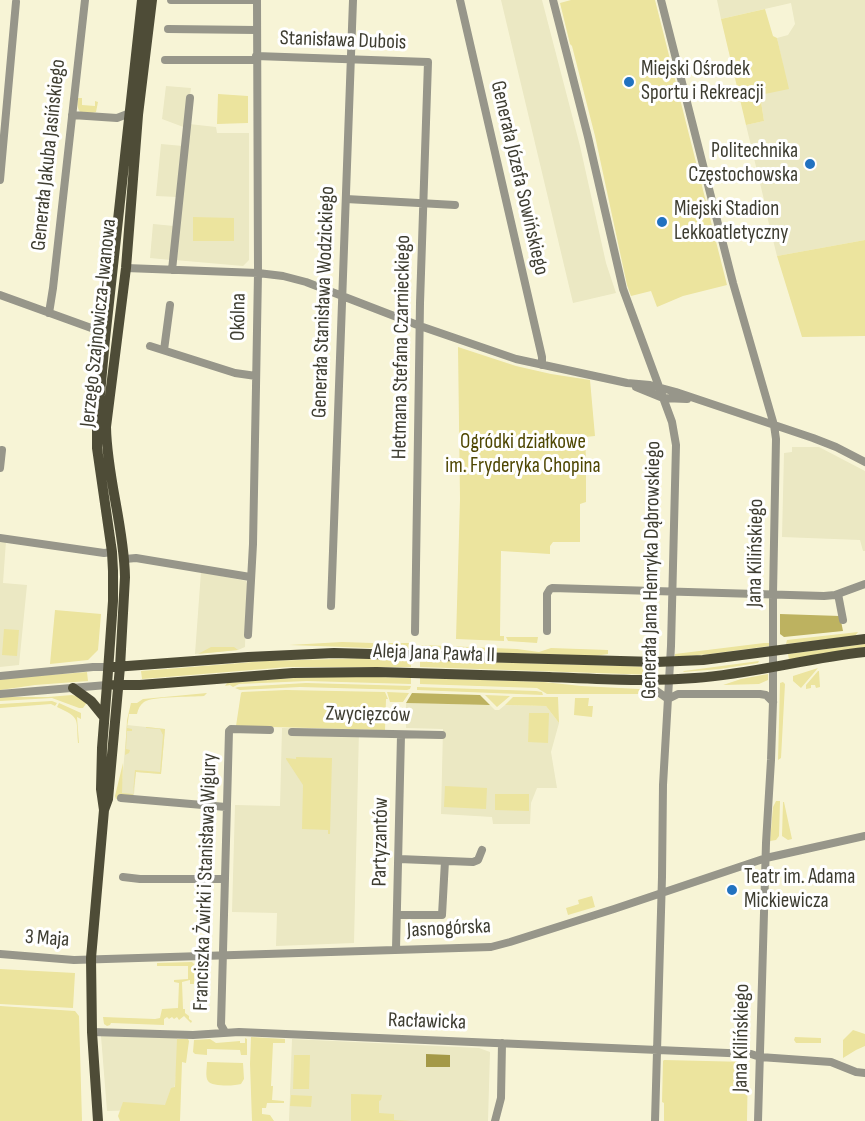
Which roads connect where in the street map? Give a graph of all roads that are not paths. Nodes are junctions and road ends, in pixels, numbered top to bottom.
1 (85, 0) edge
2 (142, 0) edge
3 (152, 0) edge
4 (171, 0) edge
5 (257, 0) edge
6 (353, 0) edge
7 (460, 0) edge
8 (553, 0) edge
9 (661, 0) edge
10 (16, 2) dead end
11 (168, 29) dead end
12 (256, 30) junction
13 (256, 58) junction
14 (351, 59) junction
15 (165, 60) dead end
16 (428, 62) joint
17 (190, 98) dead end
18 (130, 113) junction
19 (72, 115) junction
20 (117, 118) junction
21 (128, 130) junction
22 (0, 180) edge
23 (346, 200) junction
24 (423, 204) junction
25 (455, 205) dead end
26 (126, 268) junction
27 (172, 270) junction
28 (258, 273) junction
29 (0, 295) edge
30 (343, 296) junction
31 (170, 305) dead end
32 (49, 313) junction
33 (420, 326) junction
34 (106, 332) junction
35 (150, 346) dead end
36 (164, 350) junction
37 (542, 365) junction
38 (256, 376) junction
39 (627, 383) junction
40 (659, 388) junction
41 (663, 398) junction
42 (699, 400) junction
43 (774, 424) junction
44 (2, 450) dead end
45 (865, 462) edge
46 (0, 468) edge
47 (0, 538) edge
48 (112, 552) junction
49 (125, 559) junction
50 (250, 577) junction
51 (865, 585) edge
52 (672, 591) junction
53 (773, 594) junction
54 (838, 594) junction
55 (331, 606) dead end
56 (843, 620) dead end
57 (547, 630) dead end
58 (415, 632) dead end
59 (248, 635) dead end
60 (865, 639) edge
61 (773, 651) junction
62 (865, 652) edge
63 (670, 662) junction
64 (120, 666) junction
65 (108, 667) junction
66 (773, 667) junction
67 (0, 676) edge
68 (641, 680) junction
69 (669, 680) junction
70 (113, 685) junction
71 (73, 688) junction
72 (0, 694) edge
73 (668, 699) junction
74 (773, 702) junction
75 (104, 717) junction
76 (270, 730) dead end
77 (292, 732) dead end
78 (401, 735) junction
79 (442, 735) dead end
80 (121, 798) dead end
81 (226, 807) junction
82 (104, 810) junction
83 (865, 836) edge
84 (482, 849) dead end
85 (766, 858) junction
86 (399, 859) junction
87 (445, 861) junction
88 (123, 878) dead end
89 (224, 879) junction
90 (662, 893) junction
91 (397, 915) junction
92 (396, 949) junction
93 (0, 954) edge
94 (223, 954) junction
95 (91, 958) junction
96 (92, 1032) junction
97 (225, 1032) junction
98 (502, 1043) junction
99 (657, 1051) junction
100 (760, 1057) junction
101 (865, 1073) edge
102 (98, 1121) edge
103 (495, 1121) edge
104 (655, 1121) edge
105 (758, 1121) edge

1 - 19 street, Generała Jakuba Jasińskiego
2 - 18 main road, Jerzego Szajnowicza-Iwanowa
3 - 26 main road, Jerzego Szajnowicza-Iwanowa
4 - 5 street
5 - 12 street, Okólna
6 - 14 street, Generała Stanisława Wodzickiego
7 - 37 street, Generała Józefa Sowińskiego
8 - 40 street, Generała Jana Henryka Dąbrowskiego
9 - 43 street, Jana Kilińskiego
10 - 22 street
11 - 12 street
12 - 13 street, Okólna
13 - 14 street, Stanisława Dubois
13 - 15 street, Stanisława Dubois
13 - 28 street, Okólna
14 - 16 street, Stanisława Dubois
14 - 23 street, Generała Stanisława Wodzickiego
16 - 24 street, Hetmana Stefana Czarnieckiego
17 - 27 street
18 - 20 street
18 - 21 main road, Jerzego Szajnowicza-Iwanowa
19 - 20 street
19 - 32 street, Generała Jakuba Jasińskiego
20 - 21 street
21 - 34 main road, Jerzego Szajnowicza-Iwanowa
23 - 24 street
23 - 30 street, Generała Stanisława Wodzickiego
24 - 25 street
24 - 33 street, Hetmana Stefana Czarnieckiego
26 - 27 street
26 - 49 main road, Jerzego Szajnowicza-Iwanowa
27 - 28 street
28 - 30 street
28 - 38 street, Okólna
29 - 32 street
30 - 33 street
30 - 55 street, Generała Stanisława Wodzickiego
31 - 36 street
32 - 34 street
33 - 37 street
33 - 58 street, Hetmana Stefana Czarnieckiego
34 - 48 main road, Jerzego Szajnowicza-Iwanowa
35 - 36 street
36 - 38 street
37 - 39 street
38 - 50 street, Okólna
39 - 40 street
39 - 41 street
40 - 41 street, Generała Jana Henryka Dąbrowskiego
40 - 42 street
41 - 42 street
41 - 52 street, Generała Jana Henryka Dąbrowskiego
42 - 43 street
43 - 45 street
43 - 53 street, Jana Kilińskiego
44 - 46 street
47 - 48 street
48 - 65 main road, Jerzego Szajnowicza-Iwanowa
49 - 50 street
49 - 64 main road, Jerzego Szajnowicza-Iwanowa
50 - 59 street, Okólna
51 - 54 street
52 - 53 street
52 - 57 street
52 - 63 street, Generała Jana Henryka Dąbrowskiego
53 - 54 street
53 - 61 street, Jana Kilińskiego
54 - 56 street
60 - 61 main road, Aleja Jana Pawła II
61 - 63 main road, Aleja Jana Pawła II
61 - 66 street, Jana Kilińskiego
62 - 66 main road, Aleja Jana Pawła II
63 - 64 main road, Aleja Jana Pawła II
63 - 69 street, Generała Jana Henryka Dąbrowskiego
64 - 65 main road, Aleja Jana Pawła II
64 - 70 main road, Jerzego Szajnowicza-Iwanowa
65 - 67 street, Aleja Jana Pawła II
65 - 70 main road, Jerzego Szajnowicza-Iwanowa
66 - 69 main road, Aleja Jana Pawła II
66 - 74 street, Jana Kilińskiego
68 - 69 main road, Aleja Jana Pawła II
68 - 70 main road, Aleja Jana Pawła II
68 - 73 street
69 - 73 street, Generała Jana Henryka Dąbrowskiego
70 - 71 street, Aleja Jana Pawła II
70 - 75 main road
70 - 82 main road
71 - 72 street, Aleja Jana Pawła II
71 - 75 main road
73 - 74 street
73 - 90 street, Generała Jana Henryka Dąbrowskiego
74 - 85 street, Jana Kilińskiego
75 - 82 main road
76 - 81 street, Franciszka Żwirki i Stanisława Wigury
77 - 78 street, Zwycięzców
78 - 79 street, Zwycięzców
78 - 86 street, Partyzantów
80 - 81 street
81 - 89 street, Franciszka Żwirki i Stanisława Wigury
82 - 95 main road
83 - 85 street, Jasnogórska
84 - 87 street
85 - 90 street, Jasnogórska
85 - 100 street, Jana Kilińskiego
86 - 87 street
86 - 91 street, Partyzantów
87 - 91 street
88 - 89 street
89 - 94 street, Franciszka Żwirki i Stanisława Wigury
90 - 92 street, Jasnogórska
90 - 99 street, Generała Jana Henryka Dąbrowskiego
91 - 92 street, Partyzantów
92 - 94 street, Jasnogórska
93 - 95 street, 3 Maja
94 - 95 street, Jasnogórska
94 - 97 street, Franciszka Żwirki i Stanisława Wigury
95 - 96 main road
96 - 97 street, Racławicka
96 - 102 main road
97 - 98 street, Racławicka
98 - 99 street, Racławicka
98 - 103 street
99 - 100 street, Racławicka
99 - 104 street, Generała Jana Henryka Dąbrowskiego
100 - 101 street, Racławicka
100 - 105 street, Jana Kilińskiego

